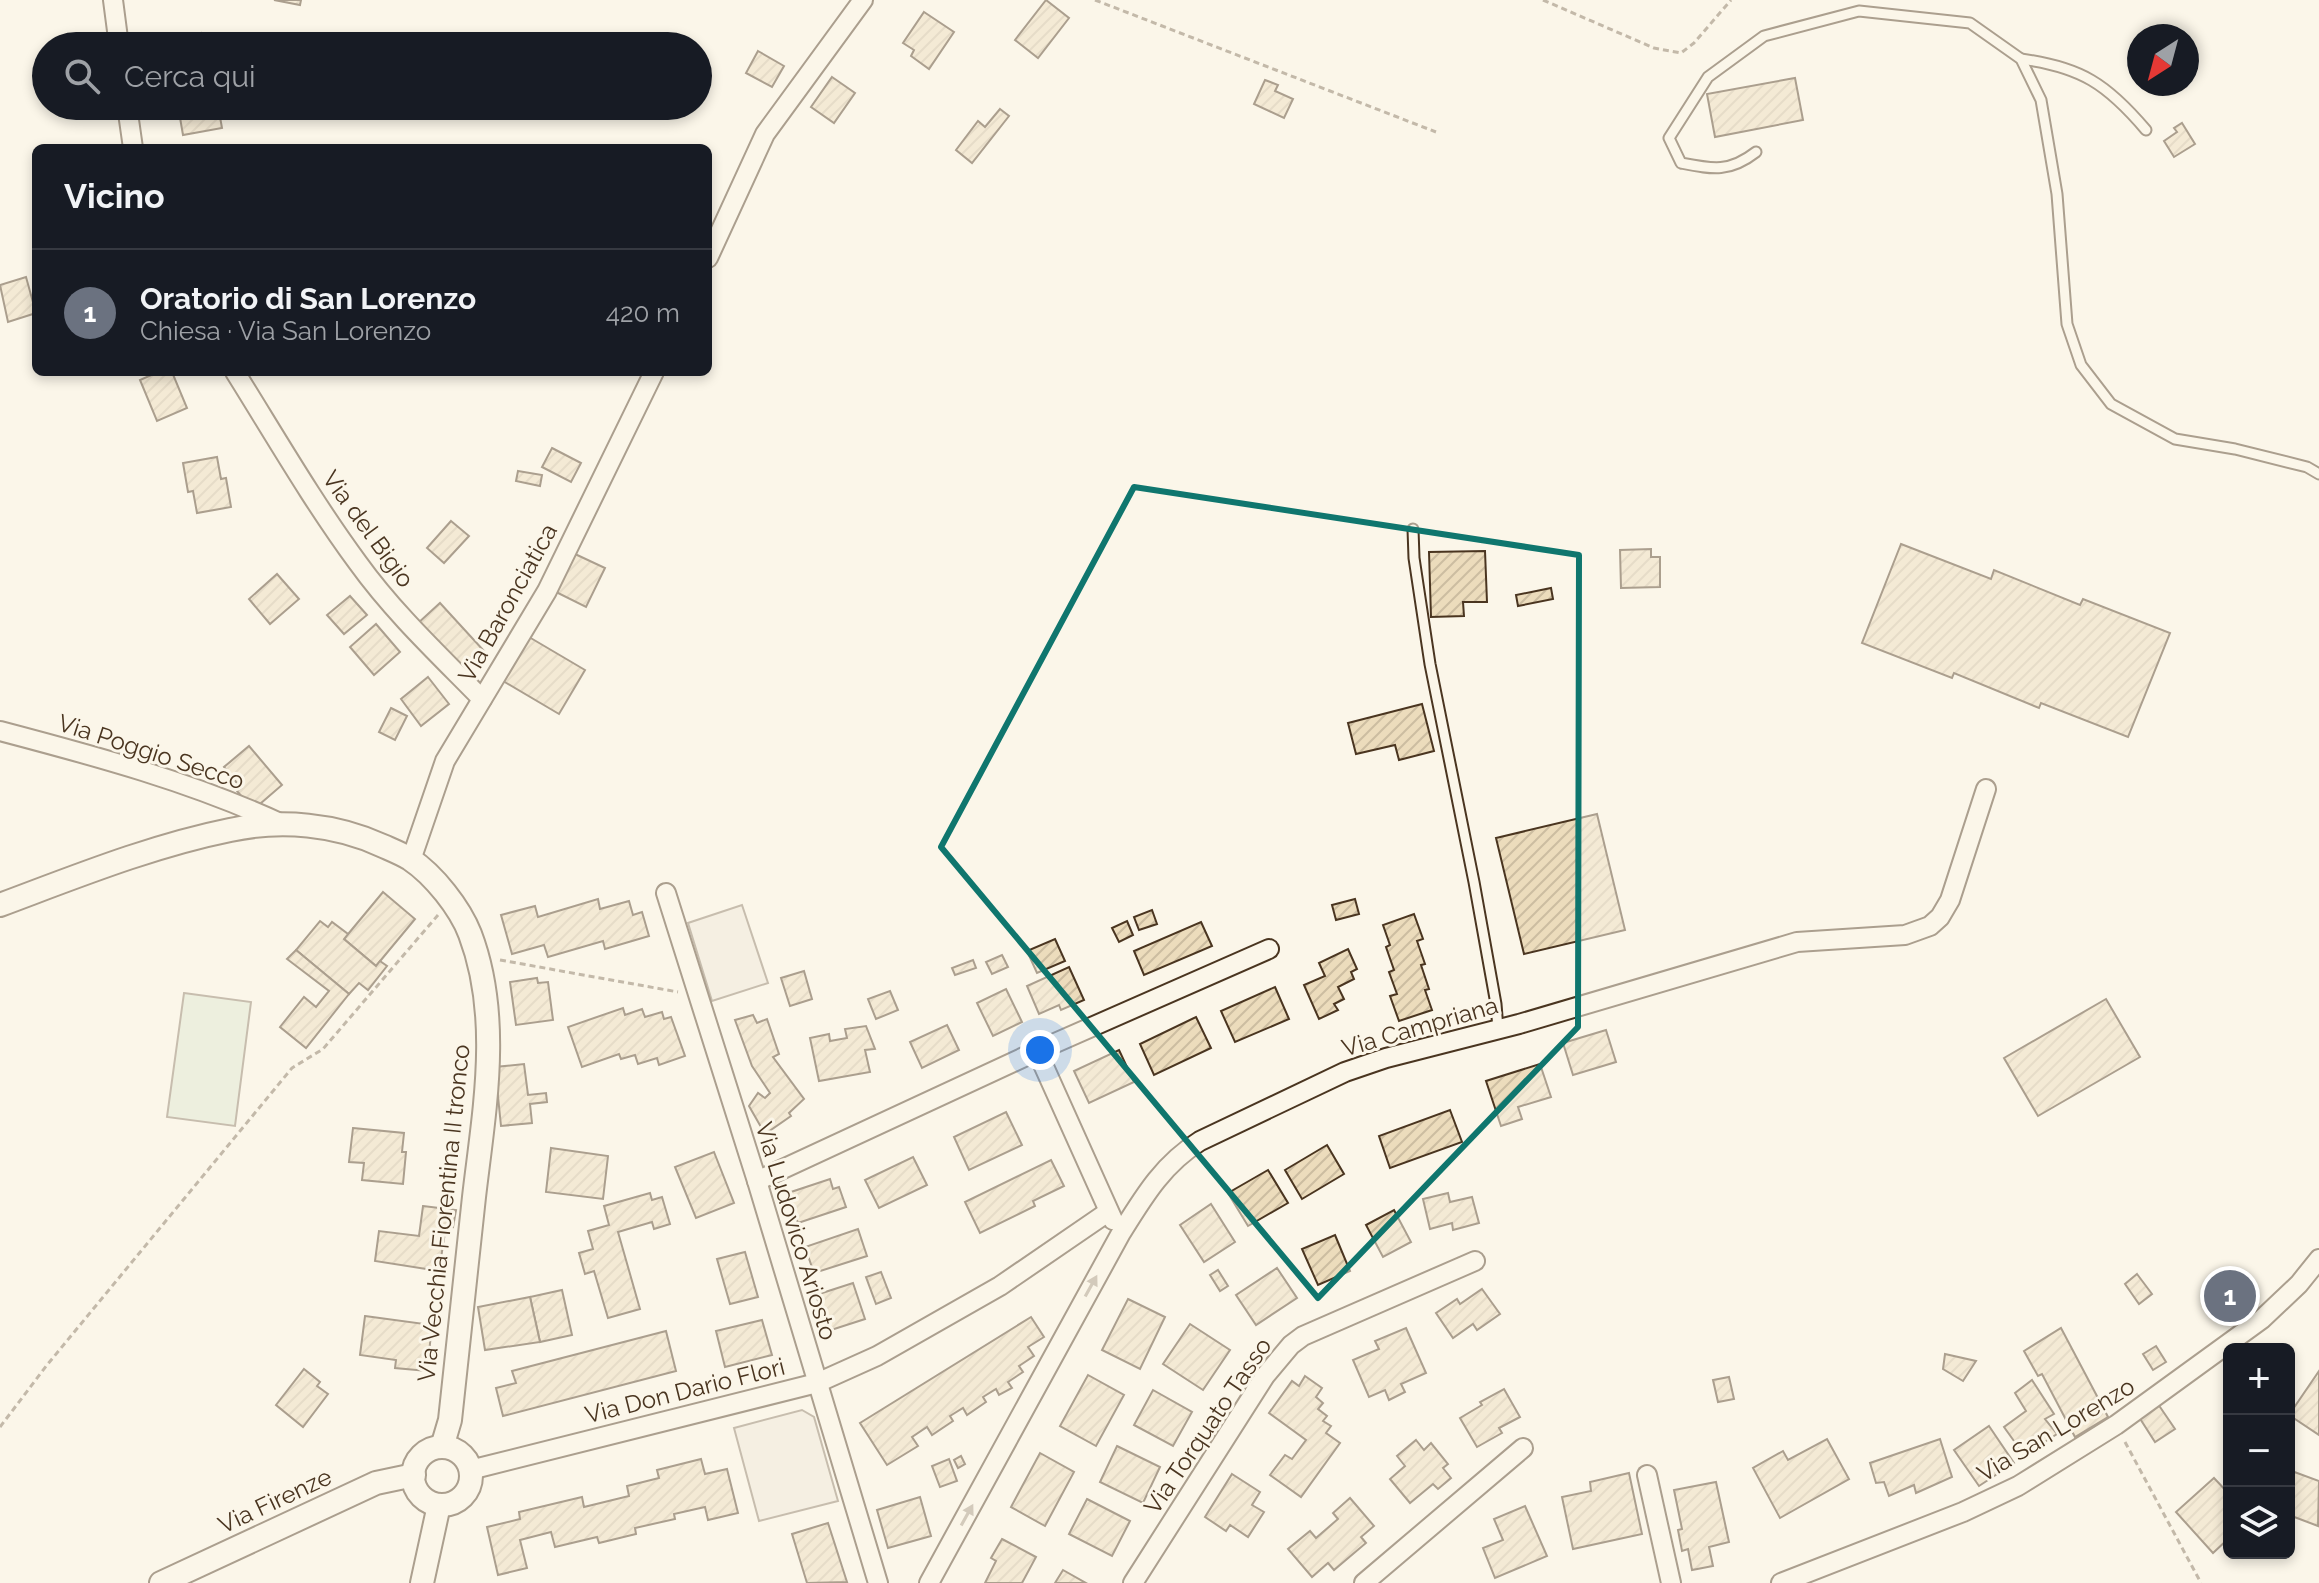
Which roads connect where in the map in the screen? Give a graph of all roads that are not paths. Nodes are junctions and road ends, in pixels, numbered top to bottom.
1 (113, 0) edge
2 (863, 0) edge
3 (117, 32) edge
4 (2021, 59) junction
5 (129, 120) edge
6 (2146, 130) dead end
7 (132, 144) edge
8 (1756, 152) dead end
9 (712, 249) edge
10 (237, 376) edge
11 (652, 376) edge
12 (2319, 474) edge
13 (1413, 529) dead end
14 (482, 699) junction
15 (0, 731) edge
16 (1986, 789) dead end
17 (284, 825) junction
18 (411, 860) junction
19 (666, 893) dead end
20 (0, 905) edge
21 (1269, 949) dead end
22 (1498, 1029) junction
23 (1037, 1051) junction
24 (757, 1181) junction
25 (1108, 1212) junction
26 (1121, 1233) junction
27 (2319, 1259) edge
28 (1475, 1261) dead end
29 (817, 1383) junction
30 (442, 1447) junction
31 (1523, 1448) dead end
32 (470, 1470) junction
33 (414, 1475) junction
34 (1647, 1475) dead end
35 (439, 1505) junction
36 (161, 1583) edge
37 (422, 1583) edge
38 (878, 1583) edge
39 (929, 1583) edge
40 (1133, 1583) edge
41 (1364, 1583) edge
42 (1671, 1583) edge
43 (1781, 1583) edge

1 - 3 street
2 - 9 street
4 - 6 lane
4 - 8 lane
4 - 12 lane
5 - 7 street
10 - 14 street, Via del Bigio
11 - 14 street, Via Baronciatica
13 - 22 lane
14 - 18 street, Via Baronciatica
15 - 17 street, Via Poggio Secco
16 - 22 street, Via Campriana
17 - 18 street, Via Vecchia Fiorentina II tronco
17 - 20 street, Via Vecchia Fiorentina II tronco
18 - 30 street, Via Vecchia Fiorentina II tronco
19 - 24 street, Via Ludovico Ariosto
21 - 23 street
22 - 26 street, Via Campriana
23 - 24 street
23 - 25 street
24 - 29 street, Via Ludovico Ariosto
25 - 26 street
25 - 29 street, Via Don Dario Flori
39 -> 26 street, Via Campriana
27 - 43 street, Via San Lorenzo
28 - 40 street, Via Torquato Tasso
29 - 32 street, Via Don Dario Flori
29 - 38 street, Via Ludovico Ariosto
30 - 32 street
30 - 33 street
31 - 41 street
32 - 35 street
33 - 35 street
33 - 36 street, Via Firenze
34 - 42 street
35 - 37 street

